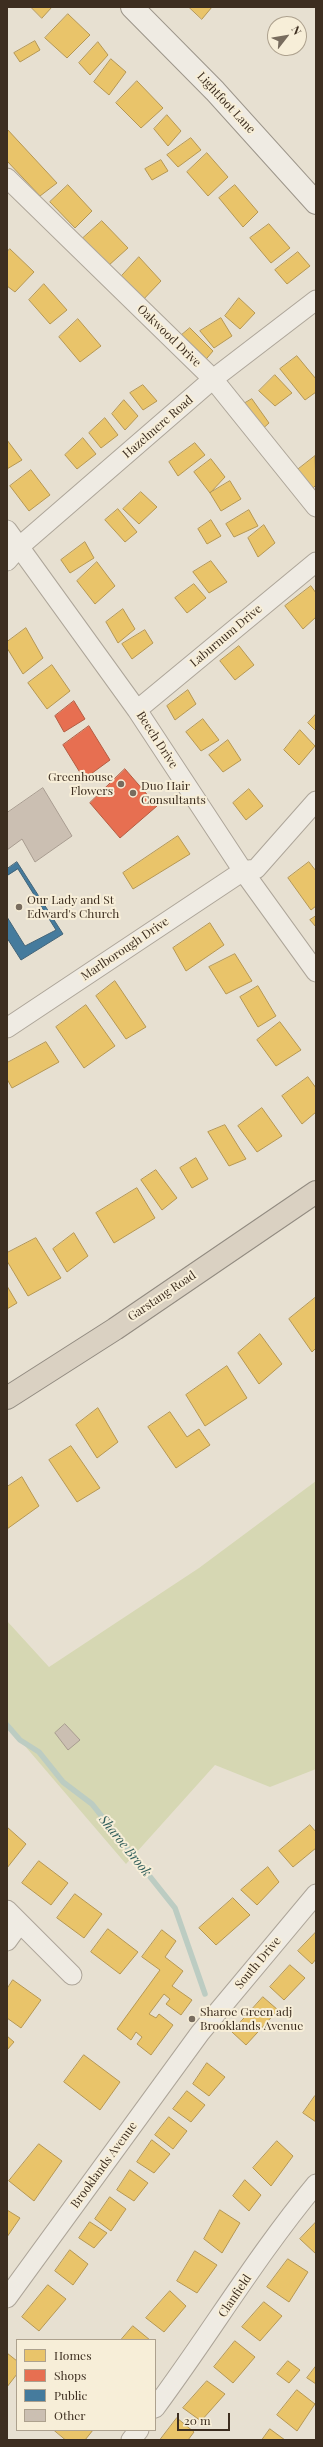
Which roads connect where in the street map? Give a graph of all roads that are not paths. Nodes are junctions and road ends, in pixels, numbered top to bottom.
1 (132, 7) edge
2 (7, 178) edge
3 (316, 203) edge
4 (316, 300) edge
5 (213, 379) junction
6 (316, 507) edge
7 (7, 530) edge
8 (19, 547) junction
9 (7, 561) edge
10 (316, 562) edge
11 (137, 710) junction
12 (316, 800) edge
13 (242, 871) junction
14 (316, 972) edge
15 (7, 1028) edge
16 (316, 1192) edge
17 (7, 1398) edge
18 (316, 1894) edge
19 (7, 1910) edge
20 (20, 1923) junction
21 (7, 1941) edge
22 (72, 1975) dead end
23 (200, 2033) joint
24 (316, 2184) edge
25 (7, 2298) edge
26 (156, 2407) edge
27 (137, 2431) edge
28 (131, 2440) edge

1 - 3 street, Lightfoot Lane
2 - 5 street, Oakwood Drive
4 - 5 street, Hazelmere Road
5 - 6 street, Oakwood Drive
5 - 8 street, Hazelmere Road
7 - 8 street, Beech Drive
8 - 9 street, Hazelmere Road
8 - 11 street, Beech Drive
10 - 11 street, Laburnum Drive
11 - 13 street, Beech Drive
12 - 13 street
13 - 14 street, Beech Drive
13 - 15 street, Marlborough Drive
16 - 17 highway, Garstang Road
18 - 23 street, South Drive
19 - 20 street
20 - 21 street
20 - 22 street
23 - 25 street, Brooklands Avenue
24 - 26 street, Clanfield
27 - 28 street

